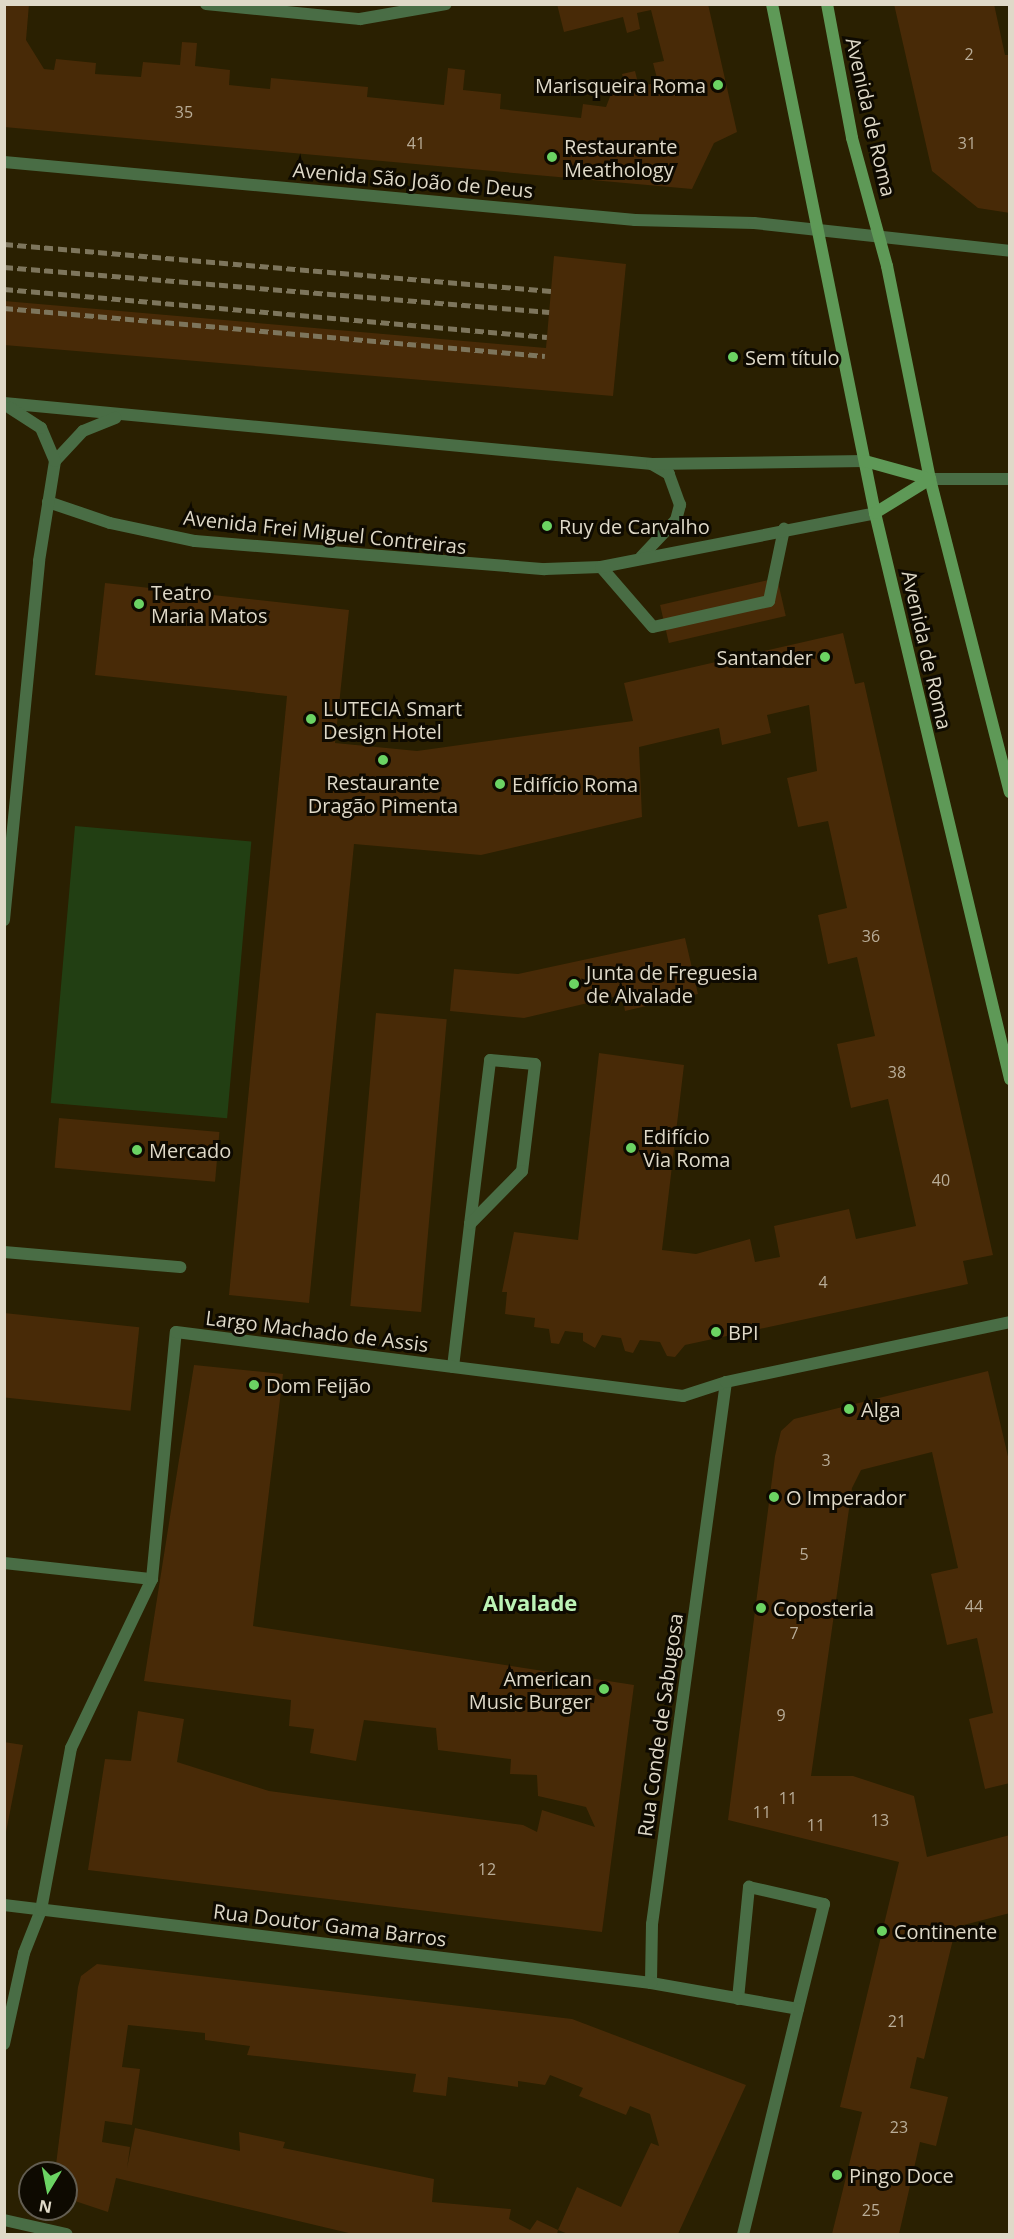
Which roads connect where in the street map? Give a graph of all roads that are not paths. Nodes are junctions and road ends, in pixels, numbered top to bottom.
1 (206, 4) edge
2 (446, 4) edge
3 (772, 4) edge
4 (827, 4) edge
5 (4, 162) edge
6 (818, 229) junction
7 (879, 237) junction
8 (1010, 251) edge
9 (4, 404) edge
10 (129, 416) junction
11 (55, 461) junction
12 (865, 461) junction
13 (652, 464) junction
14 (930, 479) junction
15 (1010, 479) edge
16 (48, 502) junction
17 (875, 513) junction
18 (784, 529) junction
19 (641, 556) junction
20 (601, 567) junction
21 (1010, 792) edge
22 (4, 920) edge
23 (1010, 1079) edge
24 (470, 1224) junction
25 (4, 1252) edge
26 (180, 1267) dead end
27 (1010, 1322) edge
28 (453, 1367) junction
29 (726, 1382) junction
30 (4, 1563) edge
31 (152, 1579) junction
32 (4, 1905) edge
33 (41, 1910) junction
34 (651, 1983) junction
35 (738, 1999) junction
36 (798, 2010) junction
37 (4, 2044) edge
38 (4, 2220) edge
39 (66, 2235) edge
40 (743, 2235) edge

1 - 2 street
3 - 6 main road, Avenida de Roma
4 - 7 main road, Avenida de Roma
5 - 6 street, Avenida São João de Deus
6 - 7 street
6 - 12 main road, Avenida de Roma
7 - 8 street
7 - 14 main road, Avenida de Roma
9 - 10 street
9 - 11 street
10 - 11 street
10 - 13 street
11 - 16 street
12 - 13 street
12 - 14 main road
12 - 17 main road, Avenida de Roma
13 - 19 street
14 - 15 street
14 - 17 main road
14 - 21 main road, Avenida de Roma
16 - 20 street, Avenida Frei Miguel Contreiras
16 - 22 street
17 - 18 street, Avenida Frei Miguel Contreiras
17 - 23 main road, Avenida de Roma
18 - 19 street, Avenida Frei Miguel Contreiras
18 - 20 street
19 - 20 street, Avenida Frei Miguel Contreiras
24 - 24 street, Largo Machado de Assis
24 - 28 street, Largo Machado de Assis
25 - 26 street
27 - 29 street
28 - 29 street, Largo Machado de Assis
28 - 31 street, Largo Machado de Assis
29 - 34 street, Rua Conde de Sabugosa
30 - 31 street
31 - 33 street
32 - 33 street, Rua Doutor Gama Barros
33 - 34 street, Rua Doutor Gama Barros
33 - 37 street
34 - 35 street
35 - 36 street
35 - 36 street
36 - 40 street
38 - 39 street

